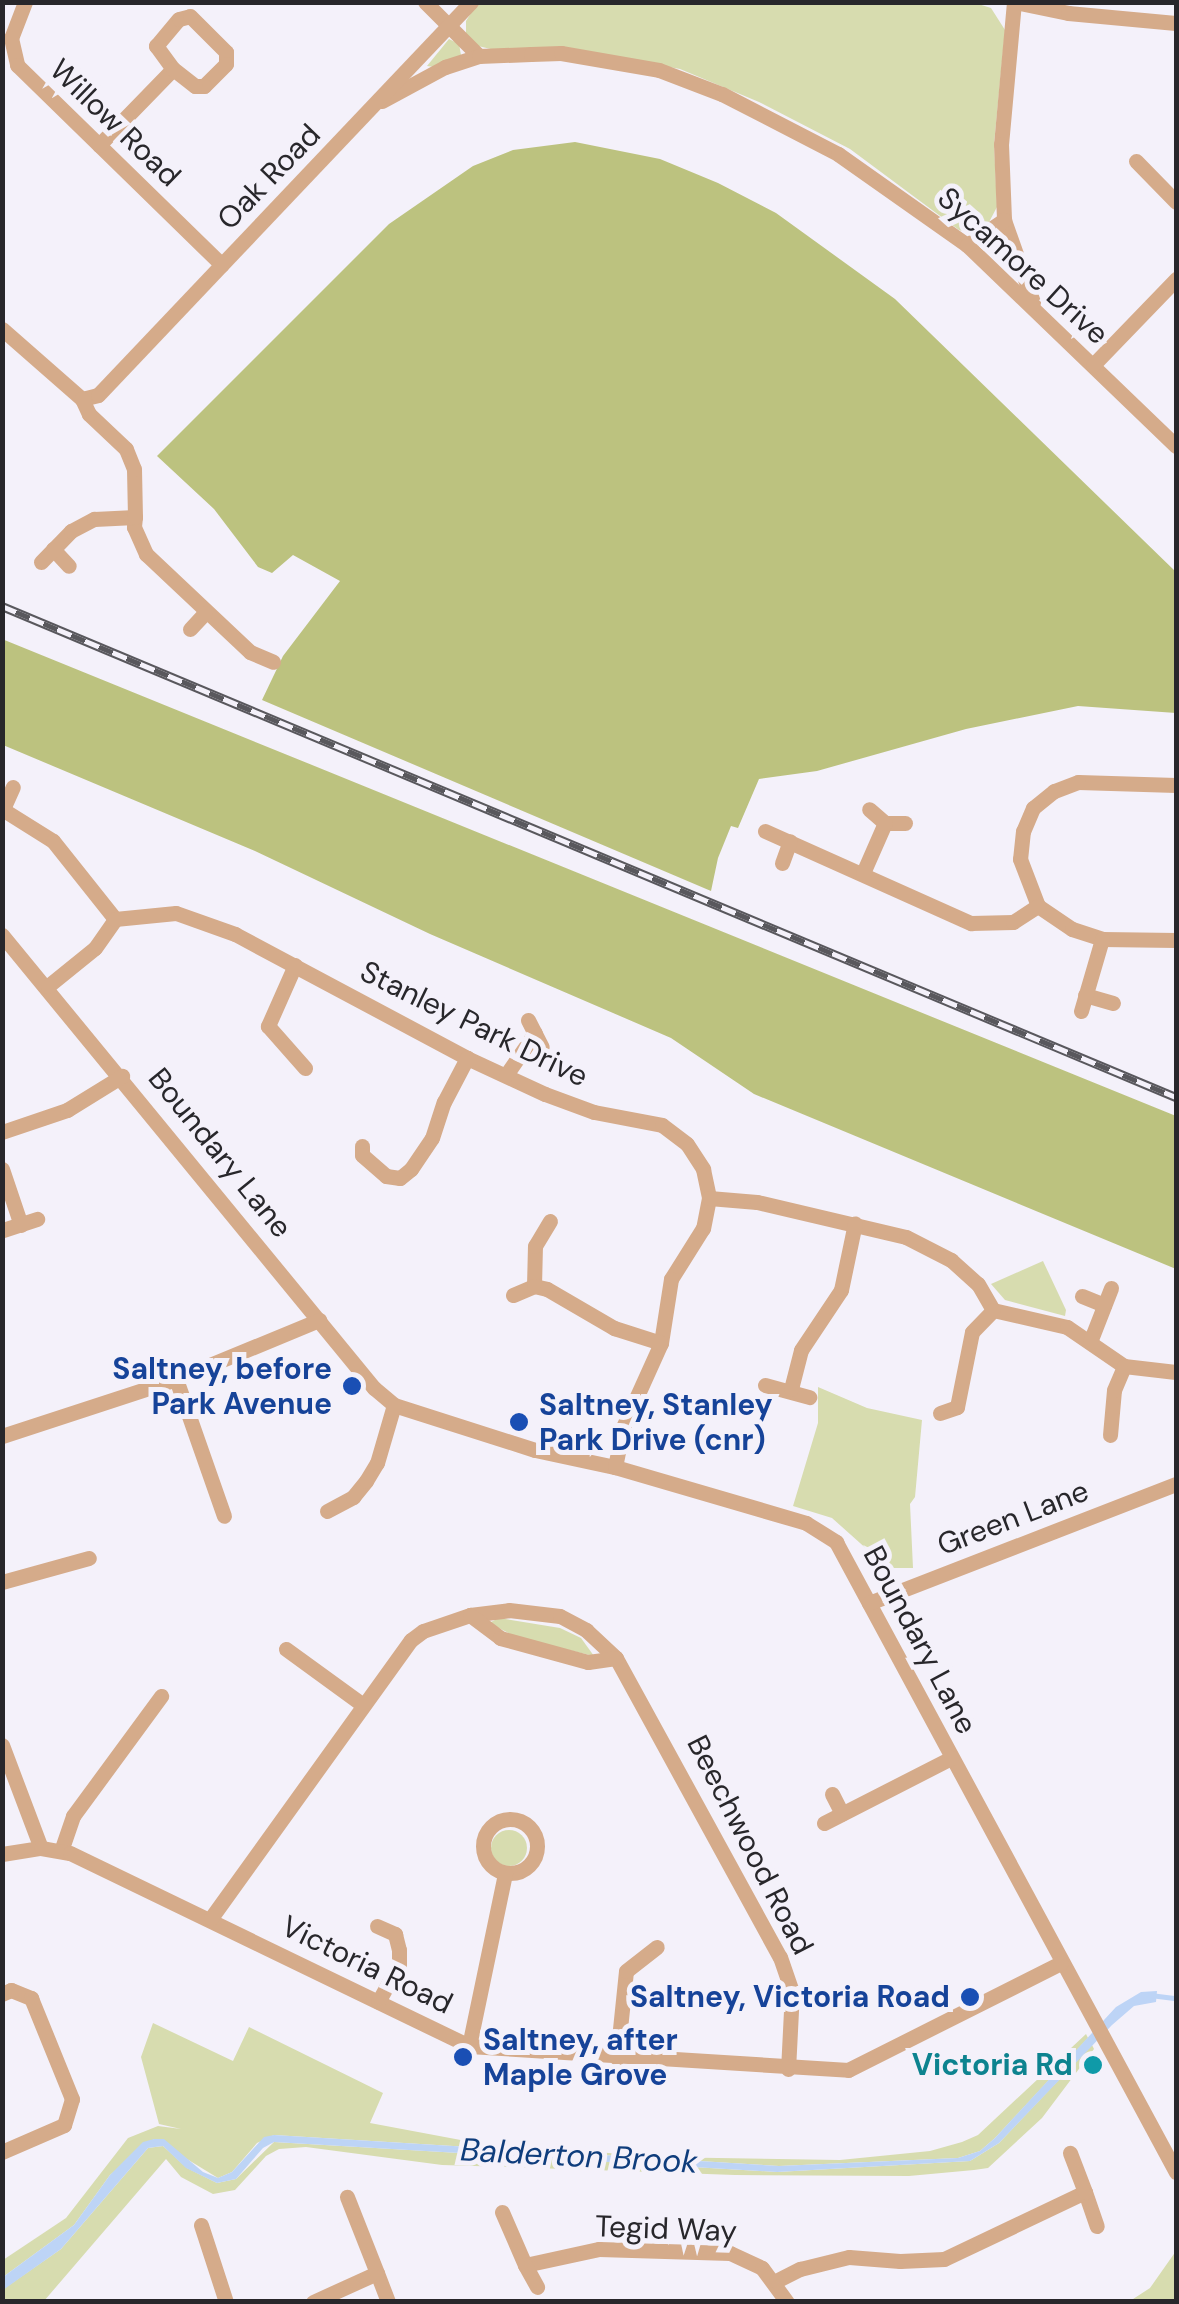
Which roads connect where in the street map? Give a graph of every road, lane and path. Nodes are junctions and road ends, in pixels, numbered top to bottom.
1 (24, 2) edge
2 (425, 2) edge
3 (471, 2) edge
4 (1014, 2) edge
5 (1176, 23) edge
6 (450, 26) junction
7 (479, 56) junction
8 (173, 70) junction
9 (382, 101) junction
10 (99, 145) junction
11 (1136, 161) dead end
12 (1176, 202) edge
13 (1004, 220) junction
14 (967, 245) junction
15 (222, 266) junction
16 (1176, 279) edge
17 (1036, 310) junction
18 (2, 329) edge
19 (1093, 365) junction
20 (82, 400) junction
21 (1176, 446) edge
22 (135, 516) junction
23 (53, 549) junction
24 (40, 562) dead end
25 (69, 566) dead end
26 (205, 613) junction
27 (190, 629) dead end
28 (272, 662) dead end
29 (1176, 785) edge
30 (13, 787) dead end
31 (3, 809) edge
32 (869, 809) dead end
33 (885, 823) junction
34 (905, 823) dead end
35 (765, 830) dead end
36 (790, 841) junction
37 (782, 863) dead end
38 (863, 874) junction
39 (1038, 906) junction
40 (115, 919) junction
41 (2, 935) edge
42 (1102, 939) junction
43 (1176, 940) edge
44 (296, 966) junction
45 (48, 986) junction
46 (1113, 1003) dead end
47 (249, 1026) dead end
48 (268, 1026) junction
49 (535, 1033) dead end
50 (467, 1058) junction
51 (306, 1068) dead end
52 (506, 1075) junction
53 (122, 1076) junction
54 (2, 1132) edge
55 (357, 1155) dead end
56 (2, 1170) edge
57 (400, 1178) junction
58 (402, 1197) dead end
59 (709, 1198) junction
60 (37, 1219) dead end
61 (550, 1221) dead end
62 (856, 1223) junction
63 (20, 1225) junction
64 (4, 1230) edge
65 (534, 1286) junction
66 (1110, 1288) dead end
67 (512, 1295) dead end
68 (1082, 1296) dead end
69 (1104, 1305) junction
70 (993, 1310) junction
71 (319, 1320) junction
72 (1090, 1342) junction
73 (661, 1343) junction
74 (1124, 1366) junction
75 (1176, 1372) edge
76 (176, 1379) junction
77 (765, 1385) dead end
78 (791, 1389) junction
79 (809, 1397) dead end
80 (394, 1405) junction
81 (957, 1407) junction
82 (940, 1413) dead end
83 (967, 1423) dead end
84 (1110, 1435) dead end
85 (2, 1436) edge
86 (615, 1467) junction
87 (1176, 1484) edge
88 (327, 1511) dead end
89 (224, 1516) dead end
90 (90, 1558) dead end
91 (2, 1582) edge
92 (868, 1603) junction
93 (470, 1615) junction
94 (286, 1648) dead end
95 (616, 1658) junction
96 (161, 1696) dead end
97 (363, 1706) junction
98 (2, 1746) edge
99 (952, 1758) junction
100 (832, 1794) dead end
101 (842, 1814) junction
102 (824, 1824) dead end
103 (41, 1848) junction
104 (61, 1851) junction
105 (2, 1854) edge
106 (505, 1873) dead end
107 (212, 1918) junction
108 (377, 1926) dead end
109 (657, 1947) dead end
110 (1061, 1963) junction
111 (2, 1994) edge
112 (378, 2002) junction
113 (470, 2046) junction
114 (617, 2058) junction
115 (788, 2070) junction
116 (2, 2152) edge
117 (1070, 2153) dead end
118 (1176, 2172) edge
119 (1085, 2192) junction
120 (347, 2197) dead end
121 (502, 2212) dead end
122 (202, 2225) dead end
123 (1097, 2226) dead end
124 (524, 2265) junction
125 (377, 2273) junction
126 (776, 2281) junction
127 (536, 2287) dead end
128 (226, 2302) edge
129 (313, 2302) edge
130 (388, 2302) edge
131 (787, 2302) edge

1 - 10 street, Willow Road
2 - 6 street
3 - 6 street, Oak Road
4 - 5 street
4 - 13 street
6 - 7 street
6 - 9 street, Oak Road
7 - 9 street, Sycamore Drive
7 - 14 street, Sycamore Drive
8 - 8 street
8 - 10 street
9 - 15 street, Oak Road
10 - 15 street, Willow Road
11 - 12 street
13 - 14 street
13 - 17 street
14 - 17 street, Sycamore Drive
15 - 20 street, Oak Road
16 - 19 street
17 - 19 street, Sycamore Drive
18 - 20 street
19 - 21 street, Sycamore Drive
20 - 22 street
22 - 23 street
22 - 26 street
23 - 24 street
23 - 25 street
26 - 27 street
26 - 28 street
29 - 39 street
30 - 31 street
31 - 40 street
32 - 33 street
33 - 34 street
33 - 38 street
35 - 36 street
36 - 37 street
36 - 38 street
38 - 39 street
39 - 42 street
40 - 44 street, Stanley Park Drive
40 - 45 street
41 - 45 street, Boundary Lane
42 - 43 street
42 - 46 street
44 - 48 street
44 - 50 street, Stanley Park Drive
45 - 53 street, Boundary Lane
47 - 48 street
48 - 51 street
49 - 52 street
50 - 52 street, Stanley Park Drive
50 - 57 street
52 - 59 street, Stanley Park Drive
53 - 54 street
53 - 71 street, Boundary Lane
55 - 57 street
56 - 63 street
57 - 58 street
59 - 62 street
59 - 73 street
60 - 63 street
61 - 65 street
62 - 70 street
62 - 78 street
63 - 64 street
65 - 67 street
65 - 73 street
66 - 69 street
68 - 69 street
69 - 72 street
70 - 72 street
70 - 81 street
71 - 76 street
71 - 80 street, Boundary Lane
72 - 74 street
73 - 86 street
74 - 75 street
74 - 84 street
76 - 85 street
76 - 89 street
77 - 78 street
78 - 79 street
80 - 86 street, Boundary Lane
80 - 88 street
81 - 82 street
81 - 83 street
86 - 92 street, Boundary Lane
87 - 92 street, Green Lane
90 - 91 street
92 - 99 street, Boundary Lane
93 - 95 street
93 - 95 street, Beechwood Road
93 - 97 street, Beechwood Road
94 - 97 street
95 - 115 street, Beechwood Road
96 - 104 street
97 - 107 street, Beechwood Road
98 - 103 street
99 - 101 street
99 - 110 street, Boundary Lane
100 - 101 street
101 - 102 street
103 - 104 street, Victoria Road
103 - 105 street, Victoria Road
104 - 107 street, Victoria Road
106 - 113 street
107 - 112 street, Victoria Road
108 - 112 street
109 - 114 street
110 - 115 street, Victoria Road
110 - 118 street, Boundary Lane
111 - 116 street
112 - 113 street, Victoria Road
113 - 114 street, Victoria Road
114 - 115 street, Victoria Road
117 - 119 street
119 - 123 street
119 - 126 street
120 - 125 street
121 - 124 street
122 - 128 street
124 - 126 street, Tegid Way
124 - 127 street
125 - 129 street
125 - 130 street
126 - 131 street

